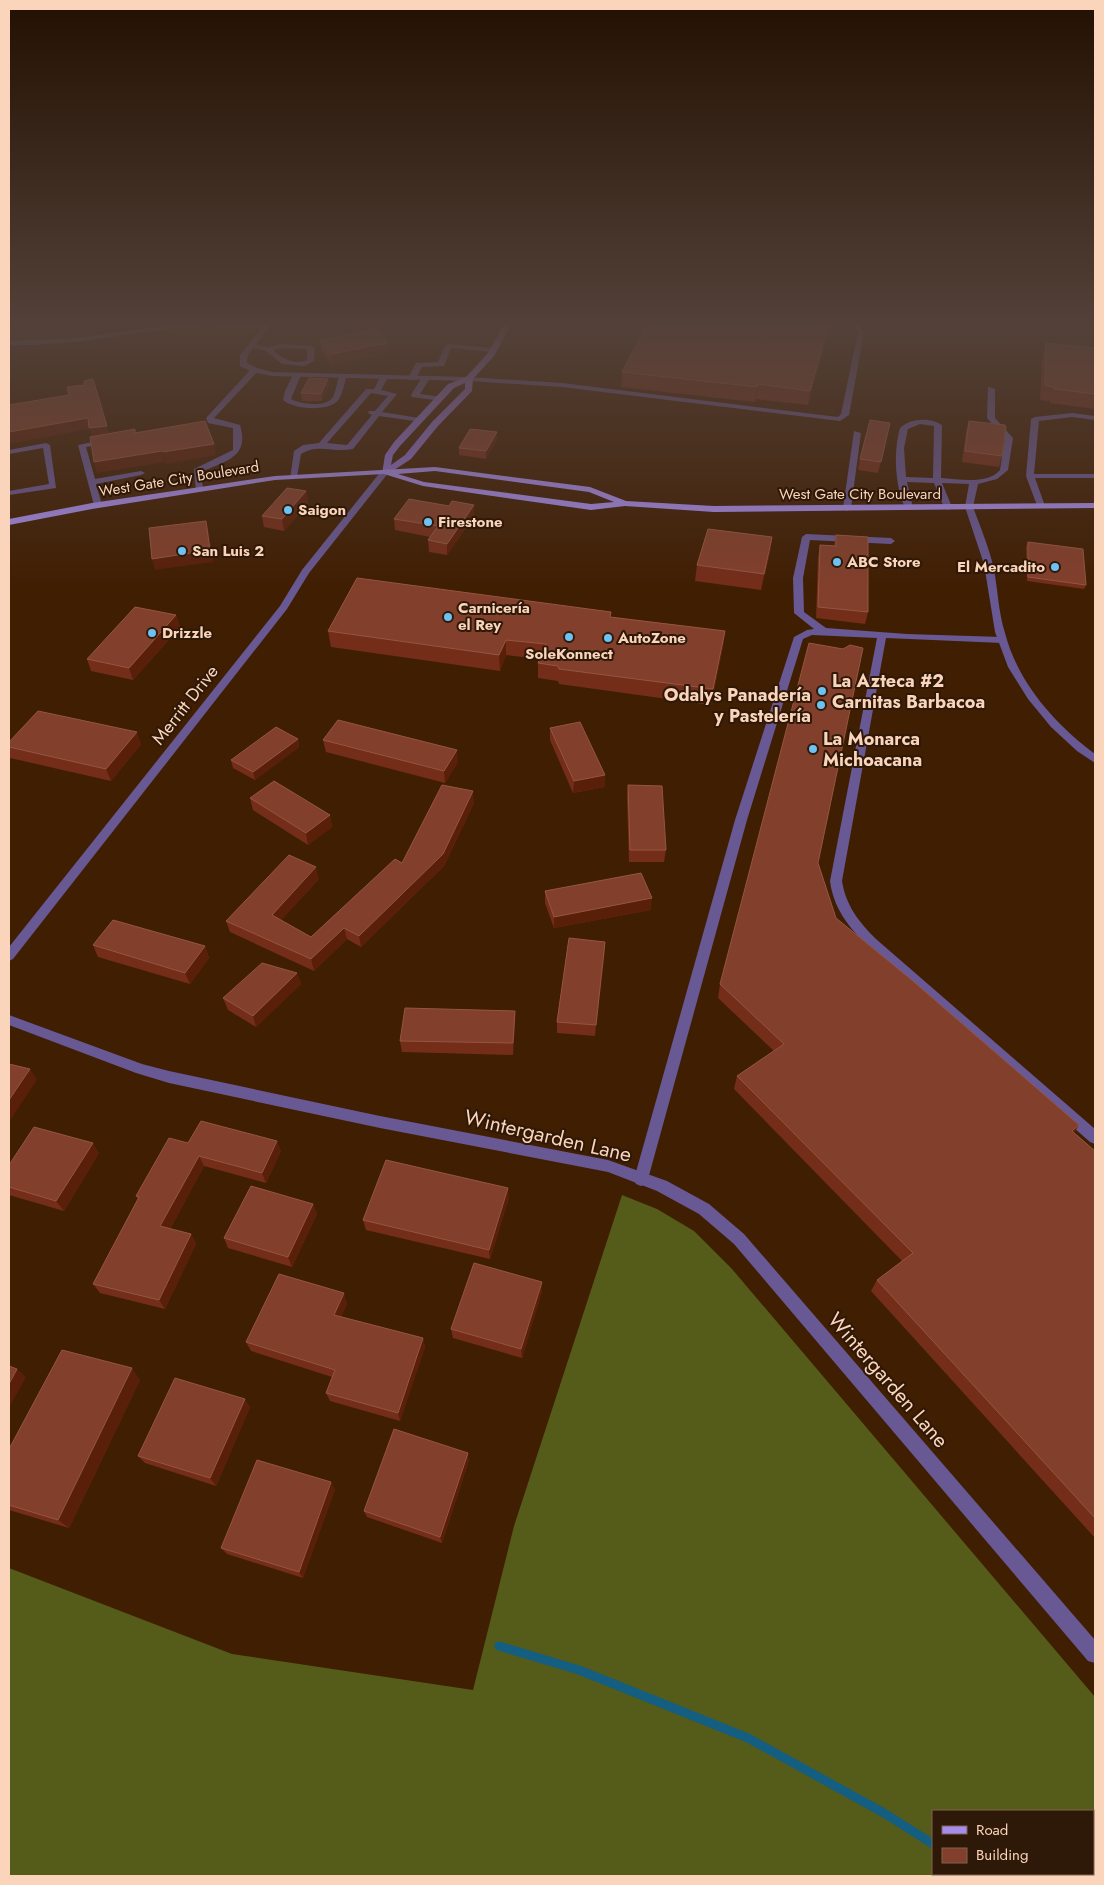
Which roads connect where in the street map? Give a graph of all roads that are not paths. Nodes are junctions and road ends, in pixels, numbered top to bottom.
1 (216, 412) edge
2 (354, 412) edge
3 (427, 412) edge
4 (447, 412) edge
5 (774, 412) edge
6 (845, 412) edge
7 (991, 412) edge
8 (374, 414) joint
9 (1095, 418) edge
10 (419, 420) junction
11 (857, 433) dead end
12 (116, 440) edge
13 (321, 445) junction
14 (9, 452) edge
15 (385, 472) junction
16 (141, 473) dead end
17 (1030, 476) junction
18 (1095, 476) edge
19 (293, 477) junction
20 (91, 482) junction
21 (903, 482) junction
22 (974, 482) junction
23 (938, 483) junction
24 (200, 489) junction
25 (9, 493) edge
26 (625, 503) junction
27 (98, 505) junction
28 (1041, 506) junction
29 (1095, 506) edge
30 (969, 507) junction
31 (847, 508) junction
32 (909, 508) junction
33 (948, 508) junction
34 (9, 522) edge
35 (891, 541) dead end
36 (822, 631) junction
37 (882, 635) junction
38 (1002, 640) junction
39 (1095, 759) edge
40 (9, 956) edge
41 (9, 1020) edge
42 (1095, 1138) edge
43 (641, 1178) junction
44 (1095, 1654) edge

1 - 24 street
2 - 13 street
3 - 10 main road, Merritt Drive
4 - 15 main road, Merritt Drive
5 - 6 street
7 - 22 street
8 - 10 street
8 - 13 street
9 - 17 street
10 - 15 main road, Merritt Drive
11 - 31 street
12 - 20 street
13 - 19 street
14 - 25 street
15 - 19 main road, West Gate City Boulevard
15 - 26 main road, West Gate City Boulevard
15 - 26 main road, West Gate City Boulevard
15 - 40 street, Merritt Drive
16 - 20 street
17 - 18 street
17 - 28 street
19 - 24 main road, West Gate City Boulevard
20 - 27 street
21 - 23 street
21 - 23 street
21 - 32 street
22 - 23 street
22 - 30 street
23 - 33 street
24 - 27 main road, West Gate City Boulevard
26 - 31 main road, West Gate City Boulevard
27 - 34 main road, West Gate City Boulevard
28 - 29 main road, West Gate City Boulevard
28 - 30 main road, West Gate City Boulevard
30 - 33 main road, West Gate City Boulevard
30 - 38 street
31 - 32 main road, West Gate City Boulevard
32 - 33 main road, West Gate City Boulevard
35 - 36 street
36 - 37 street
36 - 43 street
37 - 38 street
37 - 42 street
38 - 39 street
41 - 43 street, Wintergarden Lane
43 - 44 street, Wintergarden Lane

